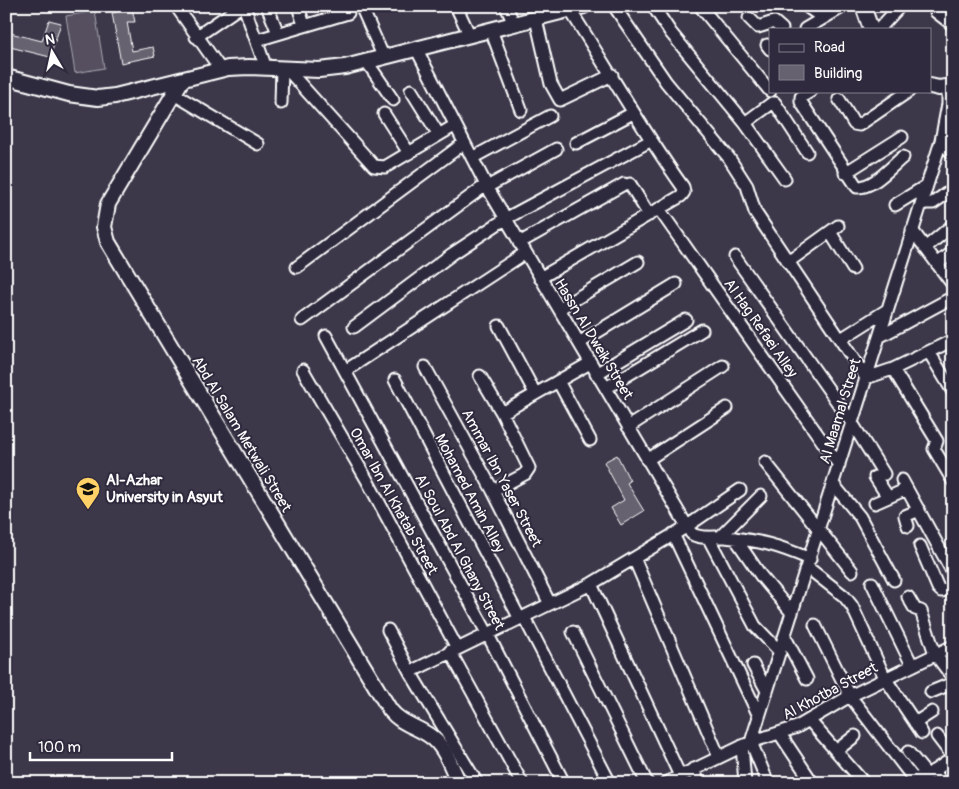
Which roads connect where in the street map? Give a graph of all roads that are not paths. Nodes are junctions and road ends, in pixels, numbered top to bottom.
1 (243, 6) edge
2 (267, 6) edge
3 (298, 6) edge
4 (362, 6) edge
5 (456, 6) edge
6 (506, 6) edge
7 (584, 6) edge
8 (614, 6) edge
9 (653, 6) edge
10 (700, 6) edge
11 (806, 6) edge
12 (844, 6) edge
13 (863, 6) edge
14 (900, 6) edge
15 (176, 7) edge
16 (550, 10) edge
17 (570, 10) junction
18 (936, 12) dead end
19 (348, 13) dead end
20 (749, 18) dead end
21 (823, 18) junction
22 (536, 19) junction
23 (952, 23) edge
24 (514, 24) junction
25 (304, 26) junction
26 (781, 28) edge
27 (807, 28) edge
28 (871, 28) edge
29 (880, 28) edge
30 (491, 30) junction
31 (278, 33) junction
32 (470, 36) junction
33 (196, 38) junction
34 (256, 40) junction
35 (417, 50) junction
36 (384, 58) junction
37 (367, 62) junction
38 (266, 68) junction
39 (284, 68) junction
40 (221, 70) junction
41 (612, 75) junction
42 (6, 76) edge
43 (182, 80) junction
44 (932, 86) edge
45 (951, 87) edge
46 (411, 90) dead end
47 (769, 90) edge
48 (809, 92) edge
49 (908, 92) edge
50 (174, 94) junction
51 (838, 99) dead end
52 (393, 100) dead end
53 (281, 103) dead end
54 (521, 110) dead end
55 (633, 113) junction
56 (384, 114) dead end
57 (550, 116) dead end
58 (745, 123) junction
59 (454, 126) junction
60 (439, 135) junction
61 (902, 138) dead end
62 (650, 141) junction
63 (941, 141) junction
64 (576, 143) dead end
65 (258, 144) dead end
66 (463, 144) junction
67 (556, 149) dead end
68 (808, 152) dead end
69 (409, 153) junction
70 (953, 154) edge
71 (903, 157) dead end
72 (472, 158) junction
73 (845, 173) junction
74 (784, 179) dead end
75 (487, 186) junction
76 (926, 186) junction
77 (953, 189) edge
78 (922, 199) junction
79 (895, 204) dead end
80 (659, 208) junction
81 (649, 215) junction
82 (505, 218) junction
83 (953, 225) edge
84 (912, 230) junction
85 (522, 248) junction
86 (925, 248) junction
87 (953, 252) edge
88 (735, 257) dead end
89 (638, 262) dead end
90 (788, 262) junction
91 (937, 264) junction
92 (297, 267) dead end
93 (853, 269) dead end
94 (540, 278) junction
95 (676, 284) dead end
96 (953, 285) edge
97 (953, 297) edge
98 (560, 308) junction
99 (887, 310) junction
100 (302, 320) dead end
101 (686, 320) dead end
102 (499, 326) dead end
103 (354, 327) dead end
104 (702, 330) dead end
105 (326, 336) dead end
106 (879, 337) junction
107 (840, 339) junction
108 (953, 340) edge
109 (579, 343) junction
110 (929, 352) junction
111 (590, 363) junction
112 (425, 366) dead end
113 (723, 366) dead end
114 (303, 370) dead end
115 (893, 370) junction
116 (345, 371) junction
117 (596, 374) junction
118 (480, 376) dead end
119 (866, 378) junction
120 (395, 380) dead end
121 (558, 381) junction
122 (606, 388) junction
123 (953, 392) edge
124 (535, 394) junction
125 (727, 408) dead end
126 (502, 413) junction
127 (852, 424) junction
128 (628, 427) junction
129 (590, 440) dead end
130 (647, 460) junction
131 (765, 462) dead end
132 (839, 465) junction
133 (953, 481) edge
134 (834, 484) junction
135 (740, 490) dead end
136 (493, 491) junction
137 (761, 496) dead end
138 (888, 497) junction
139 (875, 503) dead end
140 (919, 510) junction
141 (686, 526) junction
142 (908, 526) dead end
143 (819, 532) junction
144 (673, 534) junction
145 (708, 537) junction
146 (720, 537) junction
147 (735, 538) junction
148 (920, 546) dead end
149 (634, 558) junction
150 (808, 563) junction
151 (852, 571) dead end
152 (953, 573) edge
153 (894, 580) dead end
154 (872, 583) dead end
155 (591, 584) junction
156 (953, 589) edge
157 (908, 597) dead end
158 (550, 604) junction
159 (792, 613) junction
160 (522, 618) junction
161 (815, 625) dead end
162 (388, 630) dead end
163 (573, 632) dead end
164 (487, 633) junction
165 (785, 637) junction
166 (953, 646) edge
167 (454, 650) junction
168 (780, 652) junction
169 (935, 654) junction
170 (753, 665) dead end
171 (912, 665) junction
172 (410, 672) junction
173 (885, 678) junction
174 (953, 678) edge
175 (808, 679) dead end
176 (953, 683) edge
177 (767, 692) junction
178 (931, 692) dead end
179 (850, 696) junction
180 (932, 712) dead end
181 (759, 716) junction
182 (808, 720) junction
183 (780, 734) junction
184 (855, 736) dead end
185 (937, 736) dead end
186 (747, 744) junction
187 (836, 751) junction
188 (908, 752) dead end
189 (719, 757) junction
190 (953, 758) edge
191 (693, 769) junction
192 (930, 773) junction
193 (680, 776) junction
194 (812, 782) edge
195 (459, 783) edge
196 (477, 783) edge
197 (522, 783) edge
198 (564, 783) edge
199 (610, 783) edge
200 (647, 783) edge
201 (666, 783) edge
202 (699, 783) edge
203 (745, 783) edge
204 (768, 783) edge
205 (864, 783) edge
206 (943, 783) edge

1 - 33 street
1 - 34 street
2 - 31 street
3 - 25 street
4 - 36 street
5 - 32 street
6 - 24 street
7 - 17 street
8 - 90 street
9 - 58 street
10 - 47 street
11 - 21 street
12 - 21 street
13 - 28 street
14 - 29 street
15 - 33 street
16 - 17 street
16 - 22 street
17 - 41 street
18 - 23 street
19 - 25 street
20 - 26 street
21 - 27 street
22 - 24 street
22 - 41 street
24 - 30 street
25 - 31 street
30 - 32 street
30 - 54 street
31 - 34 street
32 - 35 street
33 - 40 street
34 - 38 street
35 - 36 street
35 - 59 street, Hassn Al Dweik Street
36 - 37 street
37 - 39 street
37 - 52 street
38 - 39 street
38 - 40 street
39 - 53 street
39 - 69 street
40 - 43 street
41 - 55 street
42 - 43 street
43 - 50 street, Abd Al Salam Metwali Street
44 - 45 street
45 - 63 street, Al Maamal Street
46 - 60 street
48 - 73 street
49 - 51 street
50 - 65 street
50 - 195 street, Abd Al Salam Metwali Street
55 - 62 street
55 - 64 street
56 - 69 street
57 - 72 street
58 - 68 street
58 - 74 street
59 - 60 street
59 - 66 street, Hassn Al Dweik Street
60 - 69 street
61 - 73 street
62 - 80 street
62 - 82 street
63 - 70 street
63 - 76 street, Al Maamal Street
66 - 72 street, Hassn Al Dweik Street
66 - 92 street
67 - 75 street
71 - 73 street
72 - 75 street, Hassn Al Dweik Street
75 - 82 street, Hassn Al Dweik Street
75 - 100 street
76 - 78 street, Al Maamal Street
76 - 79 street
77 - 78 street
78 - 84 street, Al Maamal Street
80 - 81 street
80 - 132 street, Al Hag Refaei Alley
81 - 85 street
81 - 94 street
82 - 85 street, Hassn Al Dweik Street
82 - 103 street
83 - 86 street
84 - 86 street
84 - 99 street, Al Maamal Street
85 - 94 street, Hassn Al Dweik Street
85 - 116 street
86 - 91 street
87 - 91 street
88 - 127 street
89 - 98 street
90 - 93 street
90 - 107 street
91 - 96 street
94 - 98 street, Hassn Al Dweik Street
95 - 109 street
97 - 106 street
98 - 109 street, Hassn Al Dweik Street
99 - 106 street, Al Maamal Street
99 - 107 street
101 - 117 street
102 - 124 street
104 - 122 street
105 - 116 street, Al Soul Abd Al Ghany Street
106 - 119 street, Al Maamal Street
107 - 119 street
108 - 110 street
109 - 111 street, Hassn Al Dweik Street
110 - 115 street
110 - 123 street
111 - 117 street, Hassn Al Dweik Street
111 - 121 street
112 - 136 street, Ammar Ibn Yaser Street
113 - 128 street
114 - 167 street, Omar Ibn Al Khatab Street
115 - 119 street
115 - 133 street
116 - 164 street, Al Soul Abd Al Ghany Street
117 - 122 street, Hassn Al Dweik Street
118 - 126 street
119 - 127 street, Al Maamal Street
120 - 160 street, Mohamed Amin Alley
121 - 124 street
121 - 129 street
122 - 128 street, Hassn Al Dweik Street
124 - 126 street
125 - 130 street
126 - 136 street
127 - 132 street, Al Maamal Street
127 - 138 street
128 - 130 street, Hassn Al Dweik Street
130 - 141 street, Hassn Al Dweik Street
131 - 143 street
132 - 134 street, Al Maamal Street
134 - 143 street, Al Maamal Street
134 - 153 street
135 - 141 street
136 - 158 street, Ammar Ibn Yaser Street
137 - 146 street
138 - 139 street
138 - 140 street
140 - 142 street
140 - 152 street
141 - 144 street
141 - 145 street
143 - 150 street, Al Maamal Street
143 - 151 street
144 - 149 street
144 - 181 street
145 - 146 street
145 - 168 street
146 - 147 street
147 - 150 street
147 - 159 street
148 - 156 street
149 - 155 street
149 - 189 street
150 - 159 street, Al Maamal Street
150 - 173 street
154 - 171 street
155 - 158 street
155 - 193 street
157 - 169 street
158 - 160 street
159 - 165 street, Al Maamal Street
160 - 164 street
160 - 199 street, Mohamed Amin Alley
161 - 179 street
162 - 172 street
163 - 200 street
164 - 167 street
164 - 198 street, Al Soul Abd Al Ghany Street
165 - 168 street, Al Maamal Street
165 - 175 street
166 - 169 street, Al Khotba Street
167 - 172 street
167 - 197 street, Omar Ibn Al Khatab Street
168 - 177 street, Al Maamal Street
169 - 171 street, Al Khotba Street
169 - 174 street
170 - 177 street
171 - 173 street, Al Khotba Street
172 - 196 street
173 - 179 street, Al Khotba Street
173 - 180 street
176 - 178 street
177 - 181 street, Al Maamal Street
179 - 182 street, Al Khotba Street
179 - 192 street
181 - 186 street, Al Maamal Street
182 - 183 street, Al Khotba Street
182 - 187 street
183 - 186 street, Al Khotba Street
183 - 194 street
184 - 187 street
185 - 190 street
186 - 189 street, Al Khotba Street
186 - 203 street
186 - 204 street
187 - 205 street
188 - 192 street
189 - 191 street, Al Khotba Street
190 - 192 street
191 - 193 street, Al Khotba Street
191 - 202 street
192 - 206 street
193 - 201 street, Al Khotba Street

